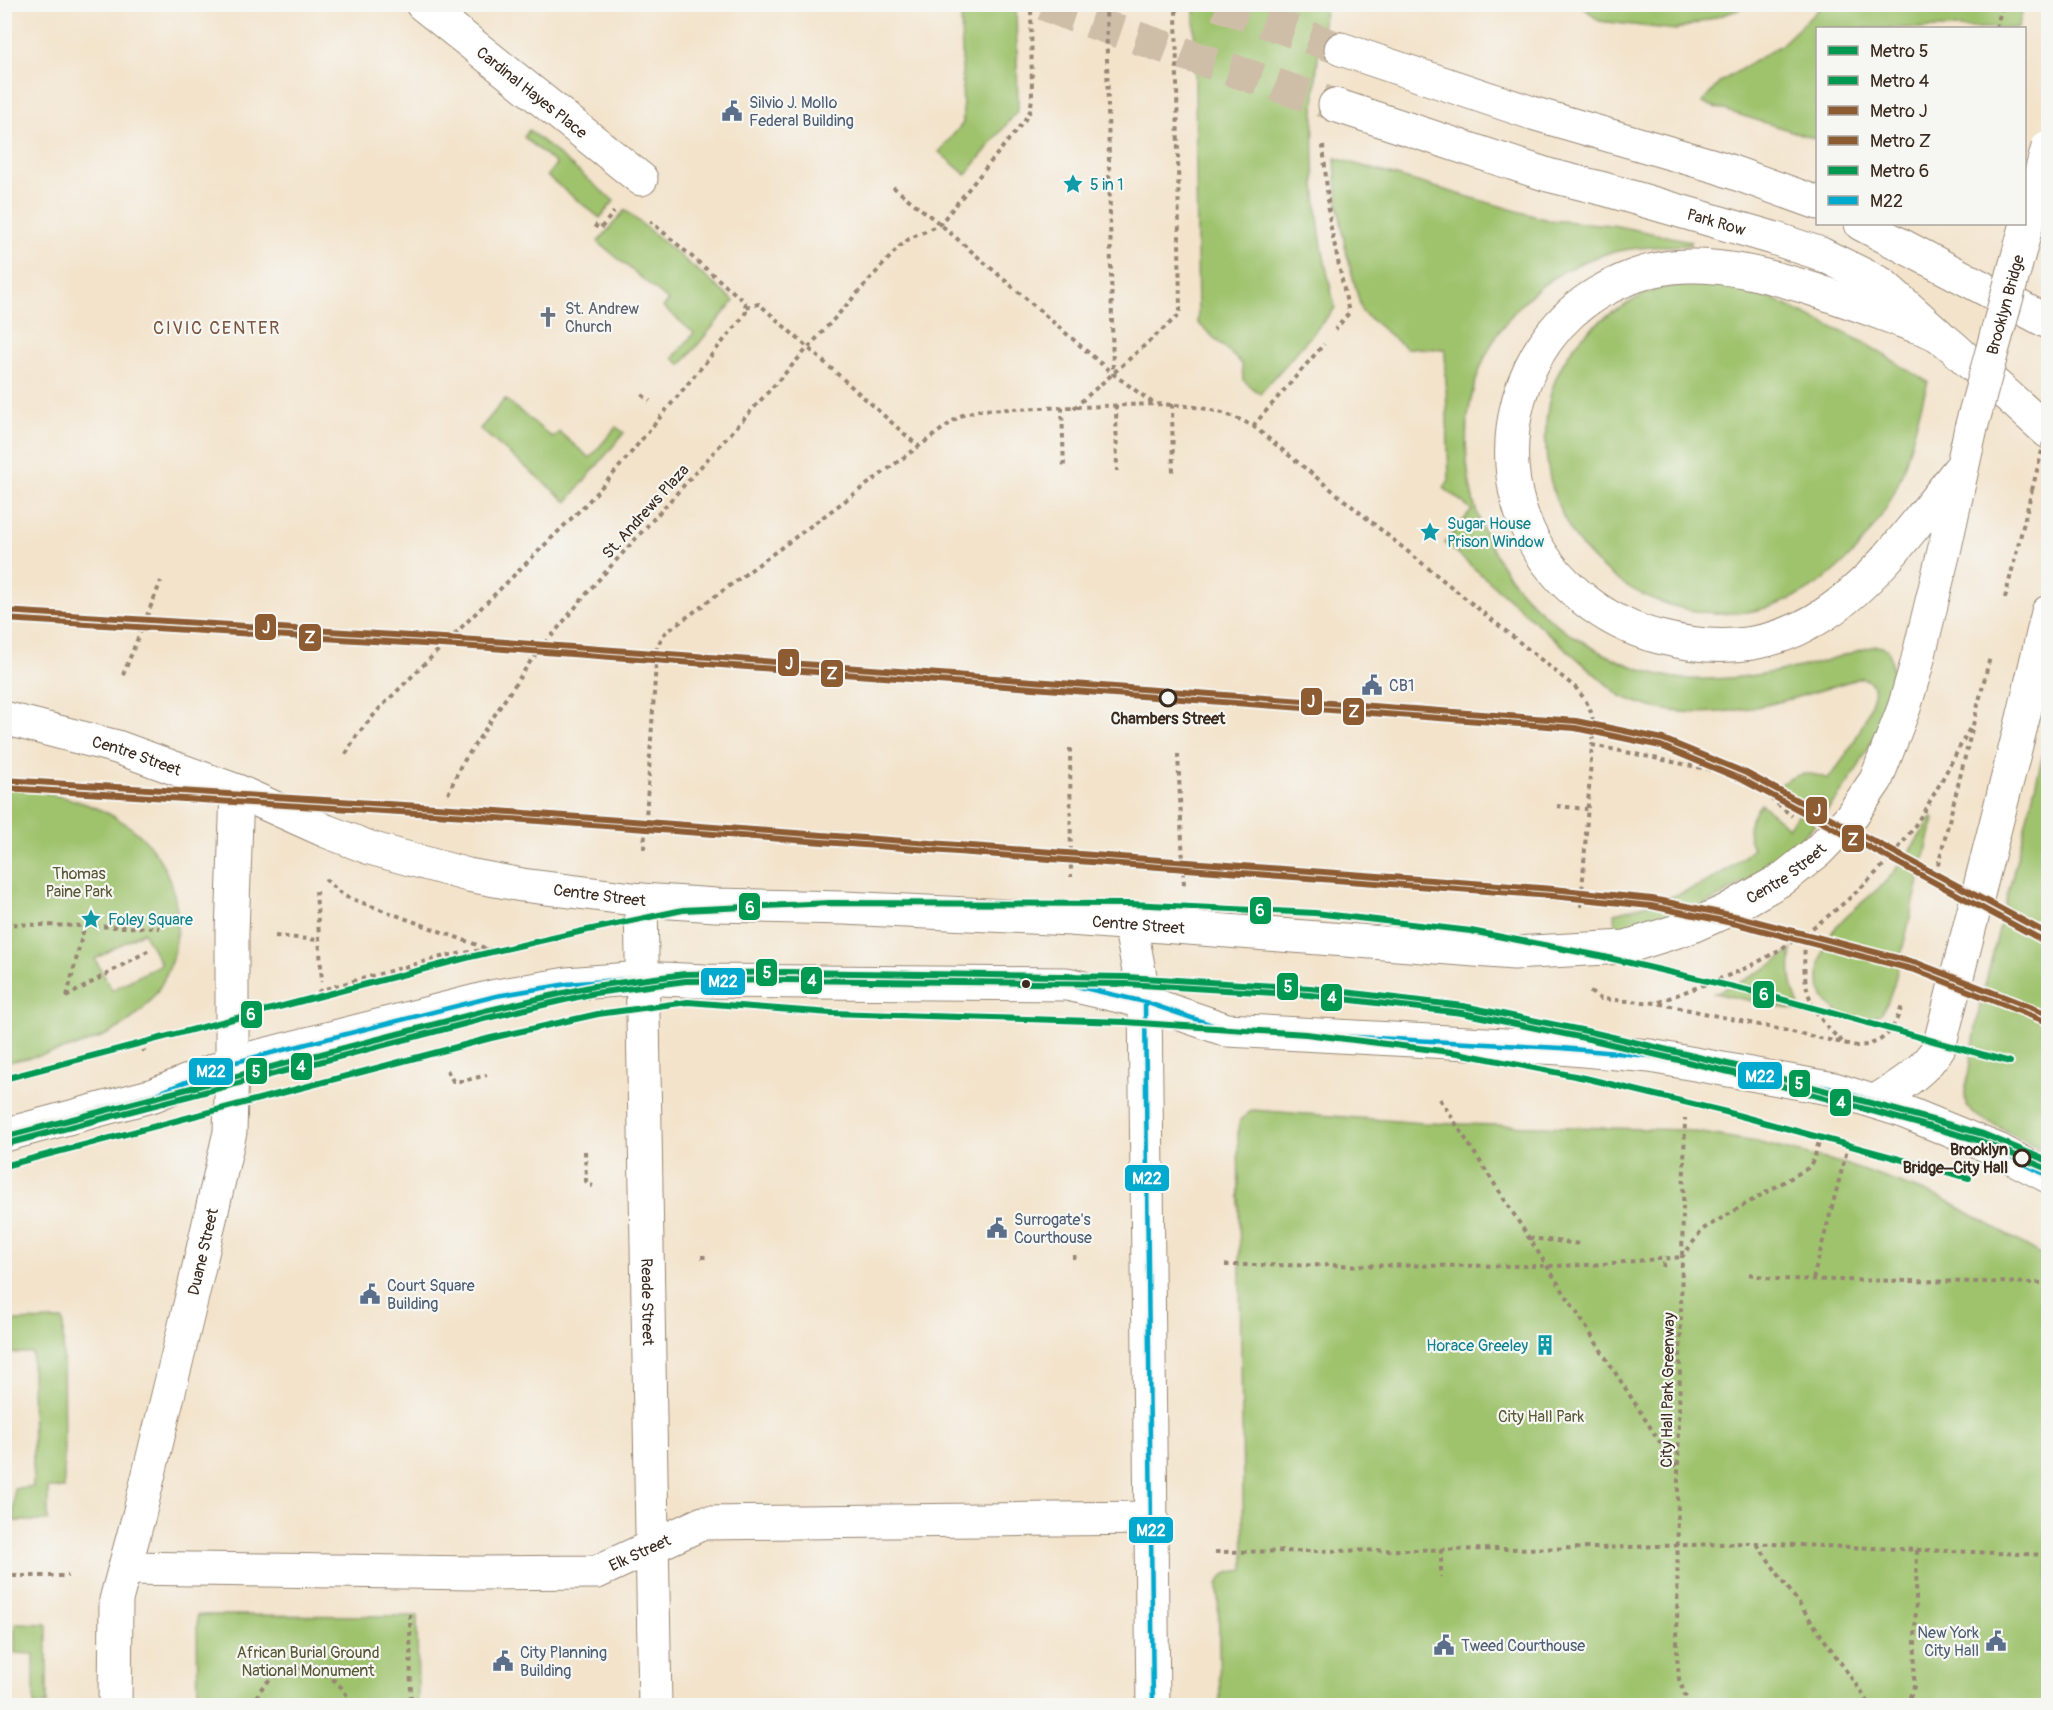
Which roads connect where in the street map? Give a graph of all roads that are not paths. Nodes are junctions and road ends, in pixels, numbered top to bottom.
1 (422, 4) edge
2 (1341, 49) tunnel mouth
3 (1335, 105) tunnel mouth
4 (2049, 147) edge
5 (641, 179) dead end
6 (1816, 202) edge
7 (1863, 225) edge
8 (2049, 322) edge
9 (1938, 334) junction
10 (1971, 428) joint
11 (2049, 432) edge
12 (1963, 465) junction
13 (2049, 612) edge
14 (4, 718) edge
15 (237, 791) junction
16 (641, 900) junction
17 (1130, 924) junction
18 (642, 978) junction
19 (1144, 1002) junction
20 (232, 1063) junction
21 (1874, 1102) junction
22 (4, 1136) edge
23 (2049, 1176) edge
24 (1151, 1518) junction
25 (652, 1546) junction
26 (125, 1569) junction
27 (115, 1706) edge
28 (655, 1706) edge
29 (1153, 1706) edge

1 - 5 main road, Cardinal Hayes Place
2 - 6 main road
3 - 9 main road, Park Row
4 - 10 main road, Brooklyn Bridge, bridge
7 - 8 main road
9 - 11 main road, Park Row
9 - 12 main road
10 - 12 main road, Centre Street
12 - 17 main road, Centre Street
13 - 21 main road
14 - 15 main road, Centre Street
15 - 16 main road, Centre Street
15 - 20 main road, Duane Street
16 - 17 main road, Centre Street
16 - 18 main road, Reade Street
17 - 19 main road
18 - 19 main road
18 - 20 main road
18 - 25 main road, Reade Street
19 - 21 main road
19 - 24 main road
20 - 22 main road
20 - 26 main road, Duane Street
21 - 23 main road
24 - 25 main road, Elk Street
24 - 29 main road
25 - 26 main road, Elk Street
25 - 28 main road, Reade Street
26 - 27 main road, Duane Street

